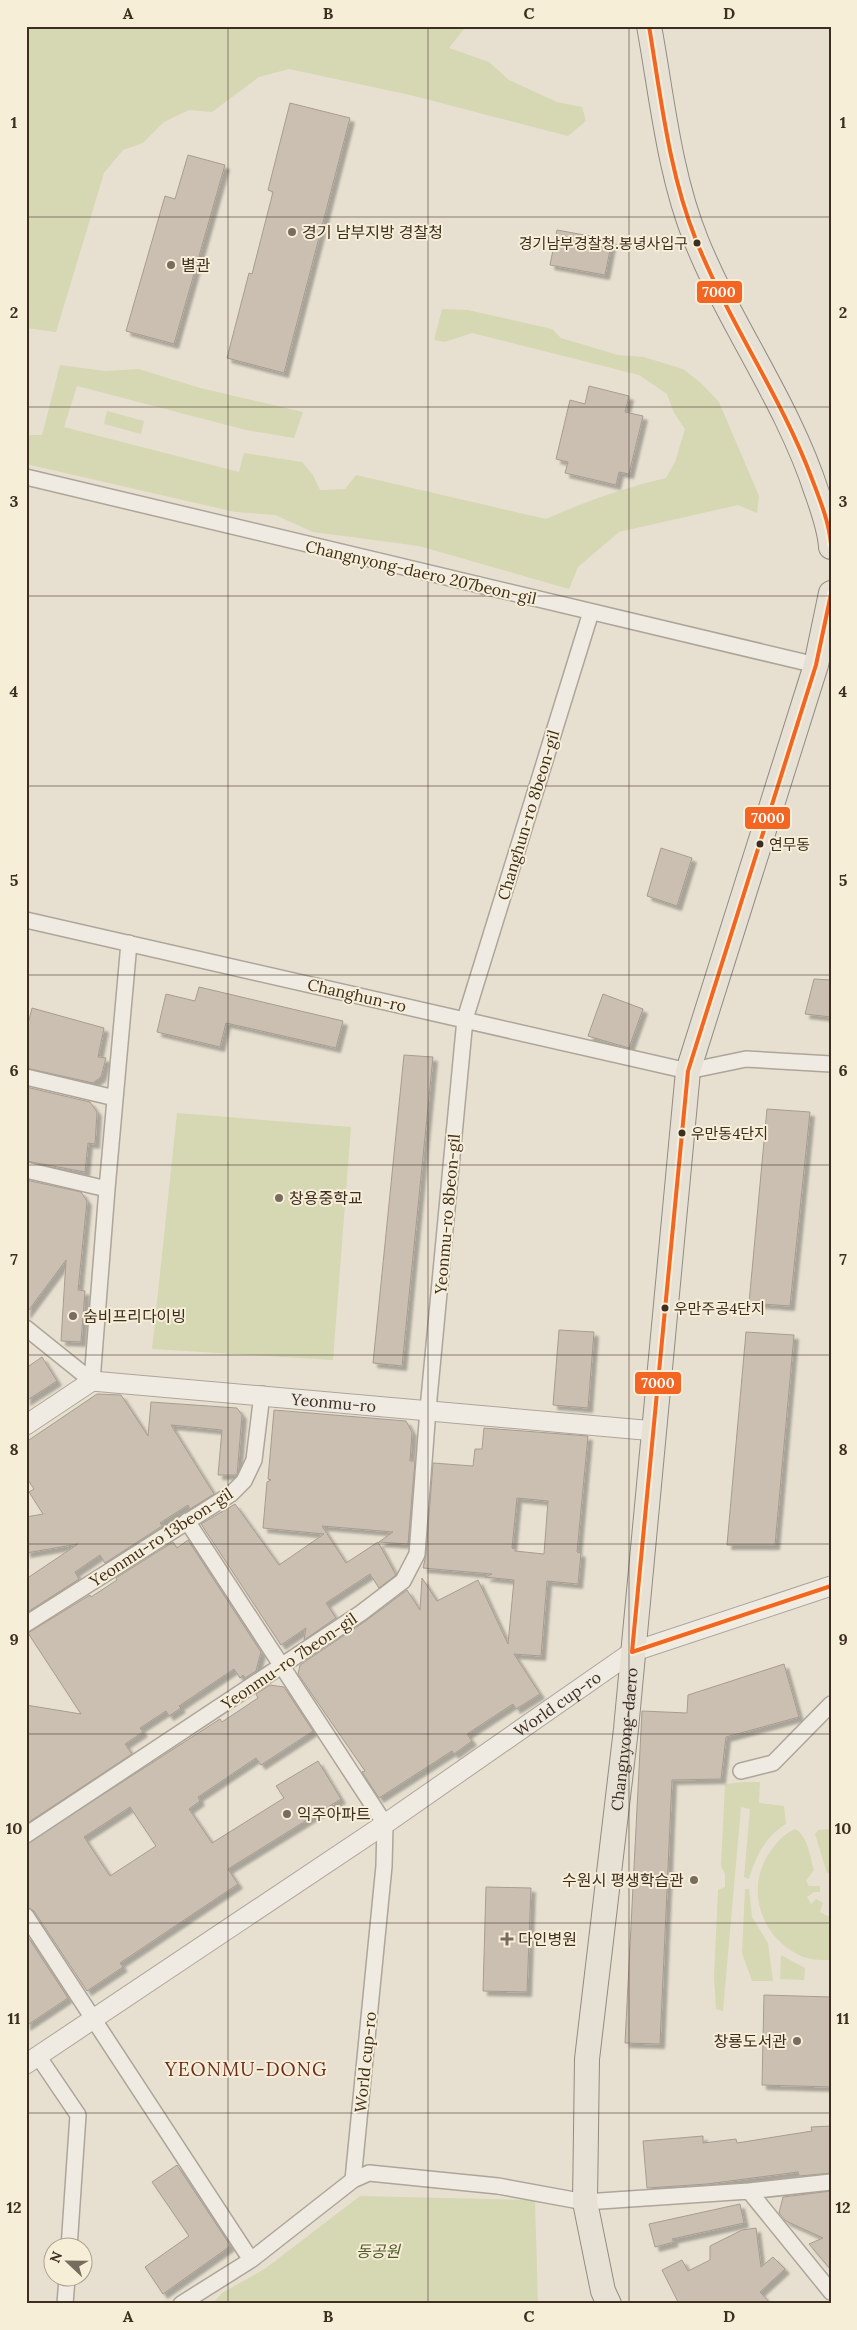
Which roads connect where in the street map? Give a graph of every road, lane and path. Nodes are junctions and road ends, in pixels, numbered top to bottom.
1 (649, 26) edge
2 (26, 477) edge
3 (831, 547) edge
4 (830, 603) edge
5 (591, 612) junction
6 (816, 665) junction
7 (26, 920) edge
8 (129, 943) junction
9 (465, 1019) junction
10 (831, 1064) edge
11 (688, 1071) junction
12 (26, 1077) edge
13 (115, 1098) junction
14 (26, 1170) edge
15 (107, 1189) junction
16 (26, 1328) edge
17 (92, 1380) junction
18 (262, 1394) junction
19 (428, 1409) junction
20 (26, 1425) edge
21 (655, 1431) junction
22 (187, 1522) junction
23 (831, 1586) edge
24 (26, 1624) edge
25 (632, 1652) junction
26 (281, 1666) junction
27 (831, 1704) edge
28 (741, 1771) dead end
29 (385, 1824) junction
30 (26, 1835) edge
31 (26, 1916) edge
32 (95, 2019) junction
33 (32, 2060) edge
34 (353, 2180) junction
35 (831, 2182) edge
36 (749, 2191) junction
37 (585, 2202) junction
38 (70, 2238) edge
39 (251, 2260) junction
40 (66, 2288) edge
41 (831, 2292) edge
42 (65, 2304) edge
43 (181, 2304) edge
44 (609, 2304) edge

1 - 3 main road
2 - 5 street, Changnyong-daero 207beon-gil
4 - 6 main road, Changnyong-daero
5 - 6 street, Changnyong-daero 207beon-gil
5 - 9 street, Changhun-ro 8beon-gil
6 - 11 main road, Changnyong-daero
7 - 8 street, Changhun-ro
8 - 9 street, Changhun-ro
8 - 13 street
9 - 11 street, Changhun-ro
9 - 19 street, Yeonmu-ro 8beon-gil
10 - 11 street
11 - 21 main road, Changnyong-daero
12 - 13 street
13 - 15 street
14 - 15 street
15 - 17 street
16 - 17 street
17 - 18 street, Yeonmu-ro
17 - 20 street
18 - 19 street, Yeonmu-ro
18 - 22 street, Yeonmu-ro 13beon-gil
19 - 21 street, Yeonmu-ro
19 - 26 street, Yeonmu-ro 7beon-gil
21 - 25 main road, Changnyong-daero
22 - 24 street, Yeonmu-ro 13beon-gil
22 - 26 street
23 - 25 street, World cup-ro
25 - 29 street, World cup-ro
25 - 37 main road, Changnyong-daero
26 - 29 street
26 - 30 street, Yeonmu-ro 7beon-gil
27 - 28 street
29 - 32 street, World cup-ro
29 - 34 street, World cup-ro
31 - 32 street
32 - 33 street, World cup-ro
32 - 39 street
33 - 38 street, World cup-ro
34 - 37 street
34 - 39 street
35 - 36 street
36 - 37 street
36 - 41 street
37 - 44 main road, Changnyong-daero
39 - 43 street
40 - 42 street

